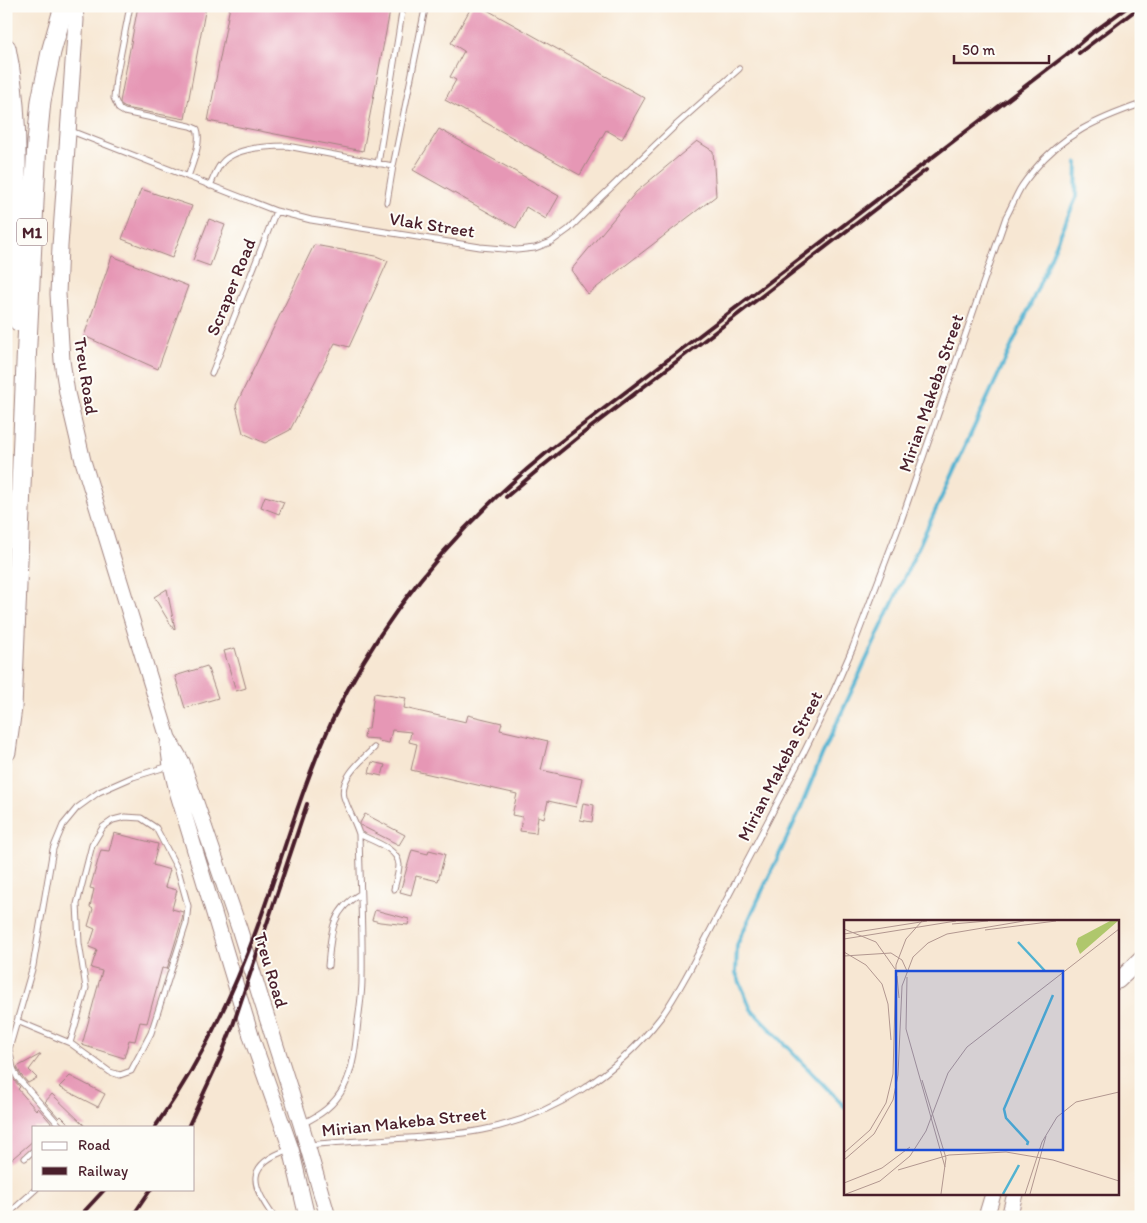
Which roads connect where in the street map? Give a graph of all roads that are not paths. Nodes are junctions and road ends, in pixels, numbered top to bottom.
1 (64, 6) edge
2 (75, 6) edge
3 (130, 6) edge
4 (403, 6) edge
5 (424, 6) edge
6 (6, 48) edge
7 (739, 69) dead end
8 (1141, 104) edge
9 (68, 130) junction
10 (378, 164) junction
11 (393, 166) junction
12 (188, 176) junction
13 (210, 186) junction
14 (387, 202) dead end
15 (276, 211) junction
16 (26, 363) junction
17 (212, 373) dead end
18 (374, 748) dead end
19 (6, 752) edge
20 (176, 764) junction
21 (358, 834) junction
22 (394, 889) dead end
23 (360, 894) junction
24 (1141, 959) edge
25 (328, 966) dead end
26 (1120, 979) edge
27 (17, 1021) junction
28 (70, 1043) junction
29 (8, 1051) edge
30 (301, 1124) junction
31 (60, 1126) edge
32 (307, 1145) junction
33 (291, 1149) junction
34 (32, 1152) edge
35 (25, 1158) dead end
36 (35, 1190) edge
37 (992, 1196) edge
38 (1014, 1196) edge
39 (6, 1216) edge
40 (274, 1217) edge
41 (308, 1217) edge
42 (328, 1217) edge
43 (986, 1217) edge
44 (1009, 1217) edge

1 - 16 highway, M1
2 - 9 street, Treu Road
3 - 12 lane
4 - 10 lane
5 - 11 lane
6 - 16 highway
7 - 15 lane, Vlak Street
8 - 32 lane, Mirian Makeba Street
9 - 12 lane, Vlak Street
9 - 20 street, Treu Road
10 - 11 lane
10 - 13 lane
11 - 14 lane
12 - 13 lane, Vlak Street
13 - 15 lane, Vlak Street
15 - 17 lane, Scraper Road
16 - 19 highway, M1
18 - 21 lane
20 - 27 lane
20 - 30 street, Treu Road
20 - 33 street, Treu Road
21 - 22 lane
21 - 23 lane
23 - 25 lane
23 - 30 lane
24 - 26 street
27 - 28 lane
27 - 29 lane
28 - 28 lane
29 - 31 lane
30 - 32 street, Treu Road
32 - 33 lane, Mirian Makeba Street
32 - 42 street, Treu Road
33 - 40 lane, Mirian Makeba Street
33 - 41 street, Treu Road
34 - 35 lane
36 - 39 lane
37 - 43 street
38 - 44 street

